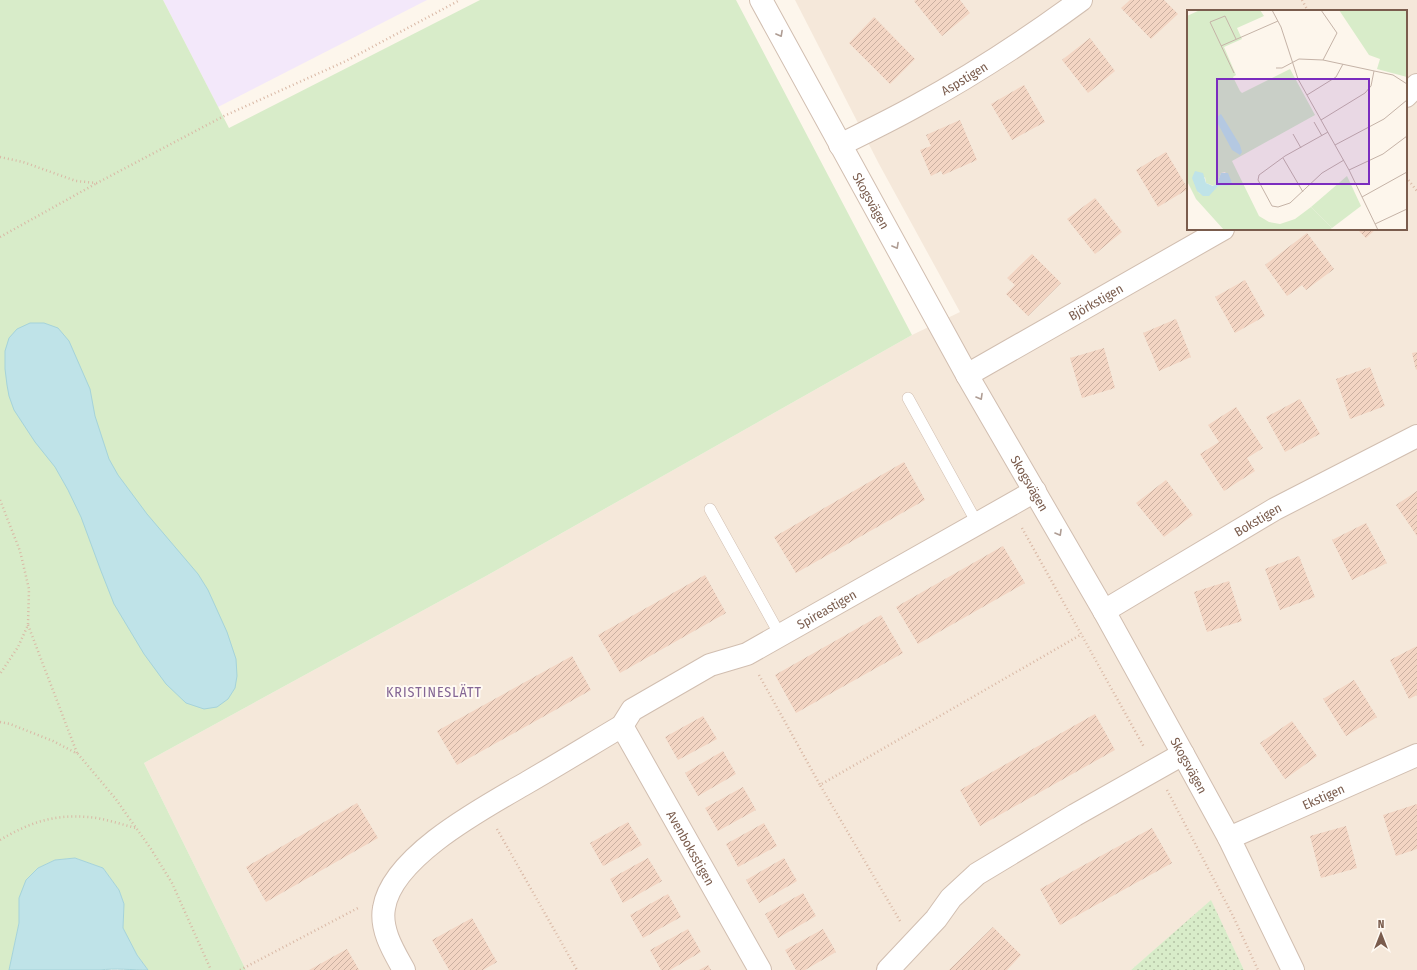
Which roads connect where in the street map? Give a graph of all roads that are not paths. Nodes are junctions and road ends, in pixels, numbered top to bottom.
1 (761, 0) edge
2 (1081, 0) edge
3 (1417, 85) edge
4 (1407, 95) edge
5 (840, 146) junction
6 (1221, 230) edge
7 (968, 375) junction
8 (908, 398) dead end
9 (1417, 436) edge
10 (1035, 491) junction
11 (710, 509) dead end
12 (977, 523) junction
13 (1104, 611) junction
14 (780, 635) junction
15 (622, 726) junction
16 (1183, 754) junction
17 (1417, 756) edge
18 (1229, 838) junction
19 (404, 970) edge
20 (760, 970) edge
21 (888, 970) edge
22 (1293, 970) edge

1 -> 5 street, Skogsvägen
2 - 5 street, Aspstigen
3 - 4 street
5 -> 7 street, Skogsvägen
6 - 7 street, Björkstigen
7 -> 10 street, Skogsvägen
8 - 12 lane
9 - 13 street, Bokstigen
10 - 12 street, Spireastigen
10 -> 13 street, Skogsvägen
11 - 14 lane
12 - 14 street, Spireastigen
13 - 16 street, Skogsvägen
14 - 15 street, Spireastigen
15 - 19 street
15 - 20 street, Avenboksstigen
16 - 18 street, Skogsvägen
16 - 21 street
17 - 18 street, Ekstigen
18 - 22 street, Skogsvägen

